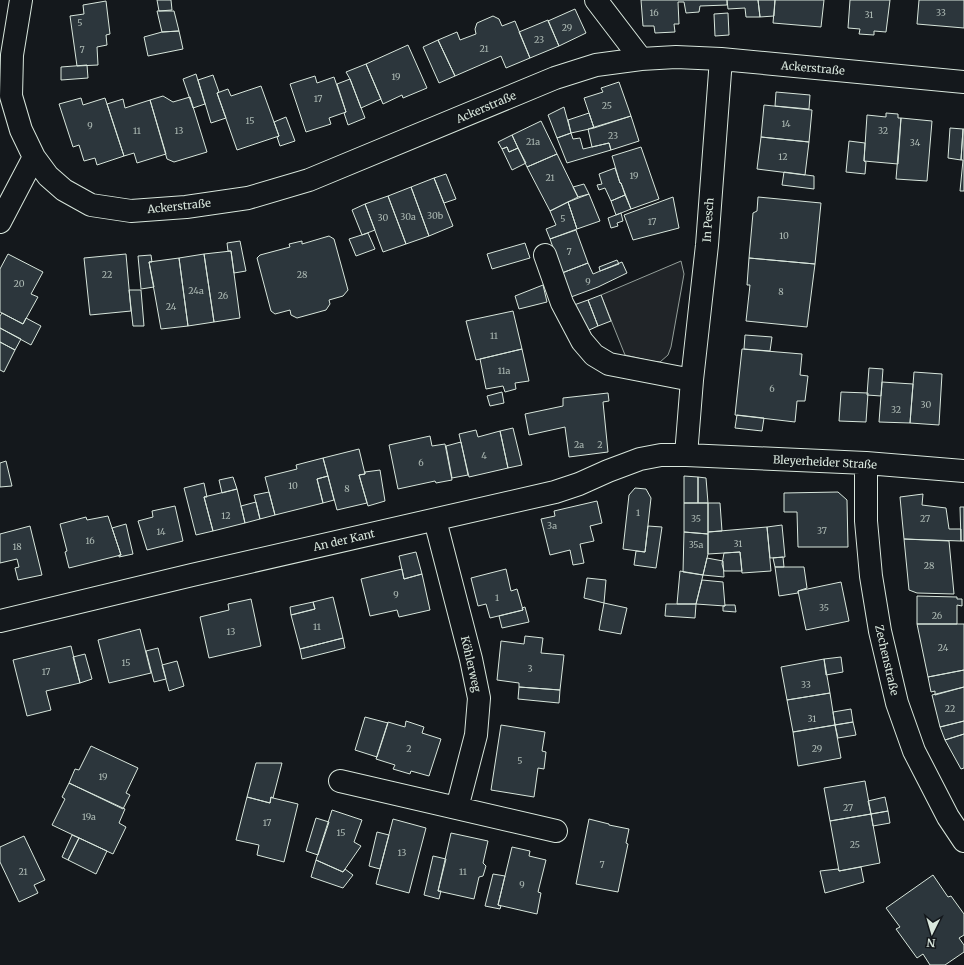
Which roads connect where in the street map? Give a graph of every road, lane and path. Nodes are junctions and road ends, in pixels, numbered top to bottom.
1 (21, 0) edge
2 (596, 0) edge
3 (642, 59) junction
4 (720, 59) junction
5 (964, 82) edge
6 (34, 157) junction
7 (0, 222) edge
8 (545, 255) dead end
9 (692, 380) junction
10 (686, 455) junction
11 (866, 463) junction
12 (964, 471) edge
13 (434, 520) junction
14 (0, 621) edge
15 (340, 781) dead end
16 (457, 808) junction
17 (556, 831) dead end
18 (964, 841) edge

1 - 6 street, Ackerstraße
2 - 3 street
3 - 4 street, Ackerstraße
3 - 6 street, Ackerstraße
4 - 5 street, Ackerstraße
4 - 9 street, In Pesch
6 - 7 street
8 - 9 street
9 - 10 street, In Pesch
10 - 11 street, Bleyerheider Straße
10 - 13 street, An der Kant
11 - 12 street, Bleyerheider Straße
11 - 18 street, Zechenstraße
13 - 14 street, An der Kant
13 - 16 street, Köhlerweg
15 - 16 street
16 - 17 street

